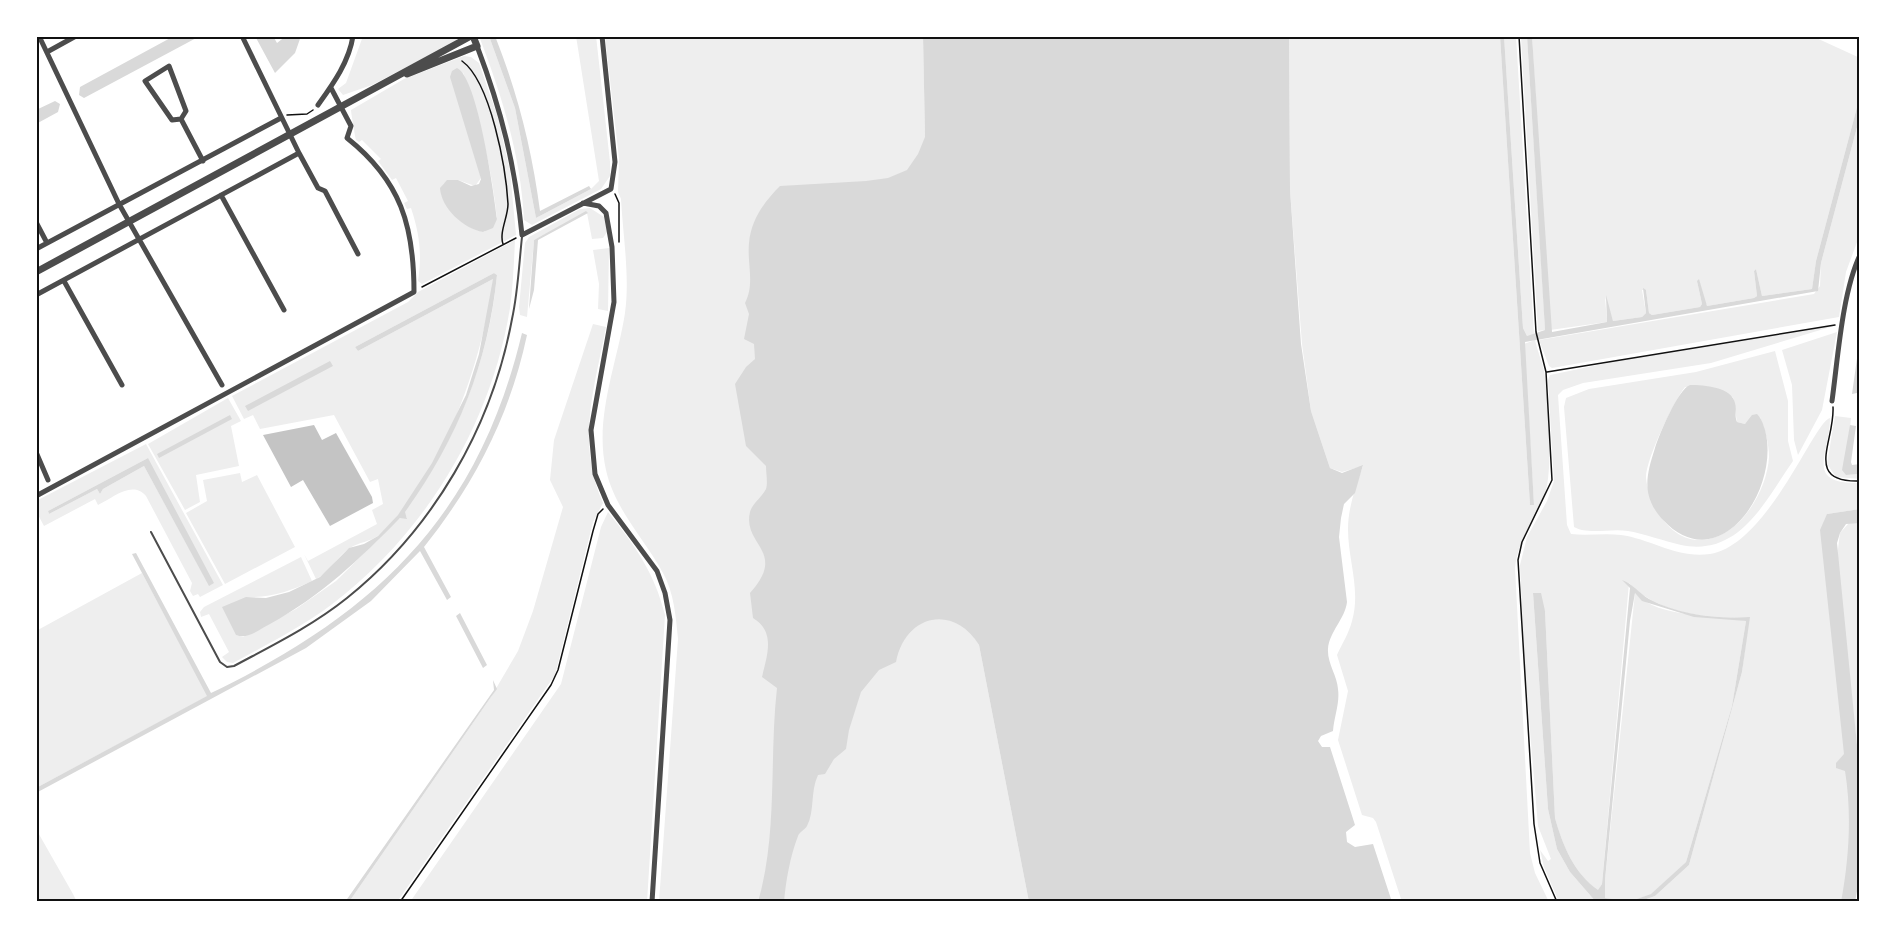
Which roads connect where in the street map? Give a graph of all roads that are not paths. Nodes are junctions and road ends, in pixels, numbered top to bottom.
1 (39, 36) edge
2 (76, 36) edge
3 (242, 36) edge
4 (353, 36) edge
5 (472, 36) edge
6 (602, 36) edge
7 (477, 46) junction
8 (47, 52) junction
9 (399, 76) junction
10 (330, 88) junction
11 (318, 105) road end
12 (342, 108) junction
13 (281, 118) junction
14 (181, 119) junction
15 (290, 135) junction
16 (299, 153) junction
17 (203, 161) junction
18 (221, 195) junction
19 (583, 203) junction
20 (119, 204) junction
21 (36, 222) edge
22 (129, 222) junction
23 (522, 235) junction
24 (139, 240) junction
25 (47, 243) junction
26 (36, 249) edge
27 (358, 254) dead end
28 (1860, 255) edge
29 (36, 272) edge
30 (64, 281) junction
31 (36, 295) edge
32 (284, 310) dead end
33 (122, 385) dead end
34 (222, 385) dead end
35 (1832, 401) road end
36 (36, 452) edge
37 (48, 480) dead end
38 (36, 496) edge
39 (151, 532) dead end
40 (652, 902) edge

1 - 8 street
2 - 8 street
3 - 13 street
4 - 10 street
5 - 7 street
5 - 9 street
6 - 19 street
7 - 9 street
7 - 23 street
8 - 20 street
9 - 12 street
10 - 11 street
10 - 12 street
12 - 15 street
12 - 38 street
13 - 15 street
13 - 17 street
14 - 14 street
14 - 17 street
15 - 16 street
15 - 22 street
16 - 18 street
16 - 27 street
17 - 20 street
18 - 24 street
18 - 32 street
19 - 23 street
19 - 40 street
20 - 22 street
20 - 25 street
21 - 25 street
22 - 24 street
22 - 29 street
23 - 39 lane
24 - 30 street
24 - 34 street
25 - 26 street
28 - 35 street
30 - 31 street
30 - 33 street
36 - 37 street

